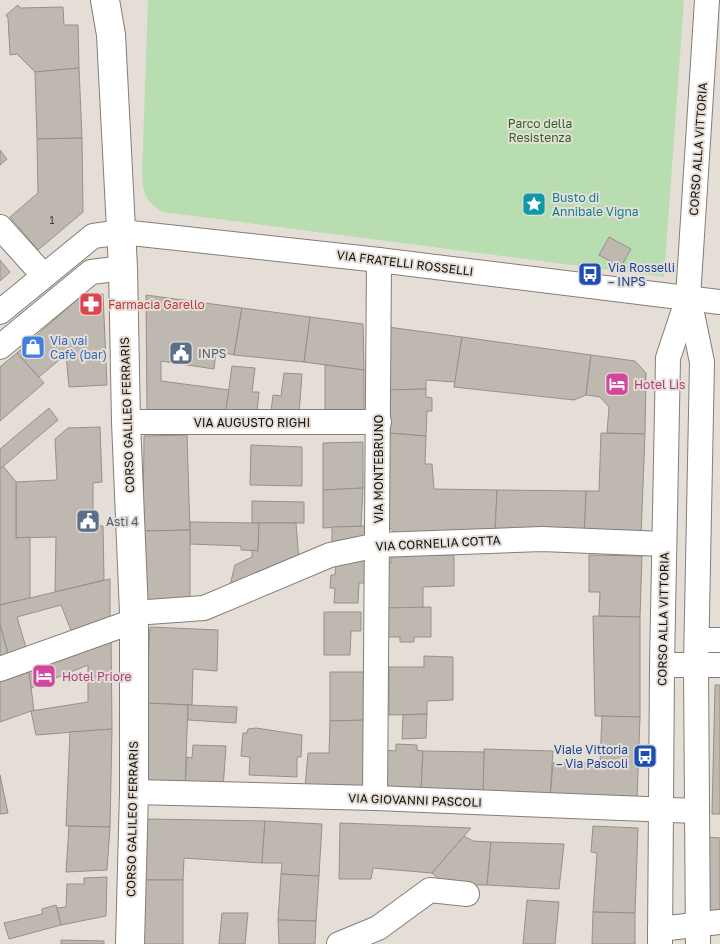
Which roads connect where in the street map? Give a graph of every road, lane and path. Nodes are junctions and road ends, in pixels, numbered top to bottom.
1 (105, 0) edge
2 (115, 0) edge
3 (711, 12) edge
4 (111, 35) junction
5 (0, 227) edge
6 (122, 232) junction
7 (379, 260) junction
8 (123, 268) junction
9 (44, 276) junction
10 (688, 298) junction
11 (720, 302) edge
12 (0, 312) edge
13 (0, 347) edge
14 (126, 422) junction
15 (378, 422) junction
16 (664, 544) junction
17 (378, 545) junction
18 (134, 617) junction
19 (708, 640) edge
20 (662, 665) junction
21 (696, 665) junction
22 (720, 665) edge
23 (0, 669) edge
24 (134, 792) junction
25 (375, 798) junction
26 (660, 810) junction
27 (696, 811) junction
28 (468, 894) dead end
29 (705, 930) edge
30 (660, 936) edge
31 (130, 944) edge
32 (339, 944) edge

1 - 4 main road, CORSO GALILEO FERRARIS
2 - 4 main road, CORSO GALILEO FERRARIS
3 - 10 street, CORSO ALLA VITTORIA
4 - 6 main road, CORSO GALILEO FERRARIS
5 - 9 street
6 - 7 street, VIA FRATELLI ROSSELLI
6 - 8 main road, CORSO GALILEO FERRARIS
6 - 9 street, VIA FRATELLI ROSSELLI
7 - 10 street, VIA FRATELLI ROSSELLI
7 - 15 street, VIA MONTEBRUNO
8 - 13 street
8 - 14 main road, CORSO GALILEO FERRARIS
9 - 12 street, VIA FRATELLI ROSSELLI
10 - 11 street, VIA FRATELLI ROSSELLI
10 - 16 street, CORSO ALLA VITTORIA
10 - 19 street, CORSO ALLA VITTORIA
14 - 15 street, VIA AUGUSTO RIGHI
14 - 18 main road, CORSO GALILEO FERRARIS
15 - 17 street, VIA MONTEBRUNO
16 - 17 street, VIA CORNELIA COTTA
16 - 20 street, CORSO ALLA VITTORIA
17 - 18 street, VIA CORNELIA COTTA
17 - 25 street, VIA MONTEBRUNO
18 - 23 street, VIA CORNELIA COTTA
18 - 24 main road, CORSO GALILEO FERRARIS
19 - 21 street, CORSO ALLA VITTORIA
20 - 21 street
20 - 26 street, CORSO ALLA VITTORIA
21 - 22 street
21 - 27 street, CORSO ALLA VITTORIA
24 - 25 street, VIA GIOVANNI PASCOLI
24 - 31 main road, CORSO GALILEO FERRARIS
25 - 26 street, VIA GIOVANNI PASCOLI
26 - 27 street, VIA GIOVANNI PASCOLI
26 - 30 street, CORSO ALLA VITTORIA
27 - 29 street, CORSO ALLA VITTORIA
28 - 32 street
29 - 30 street

